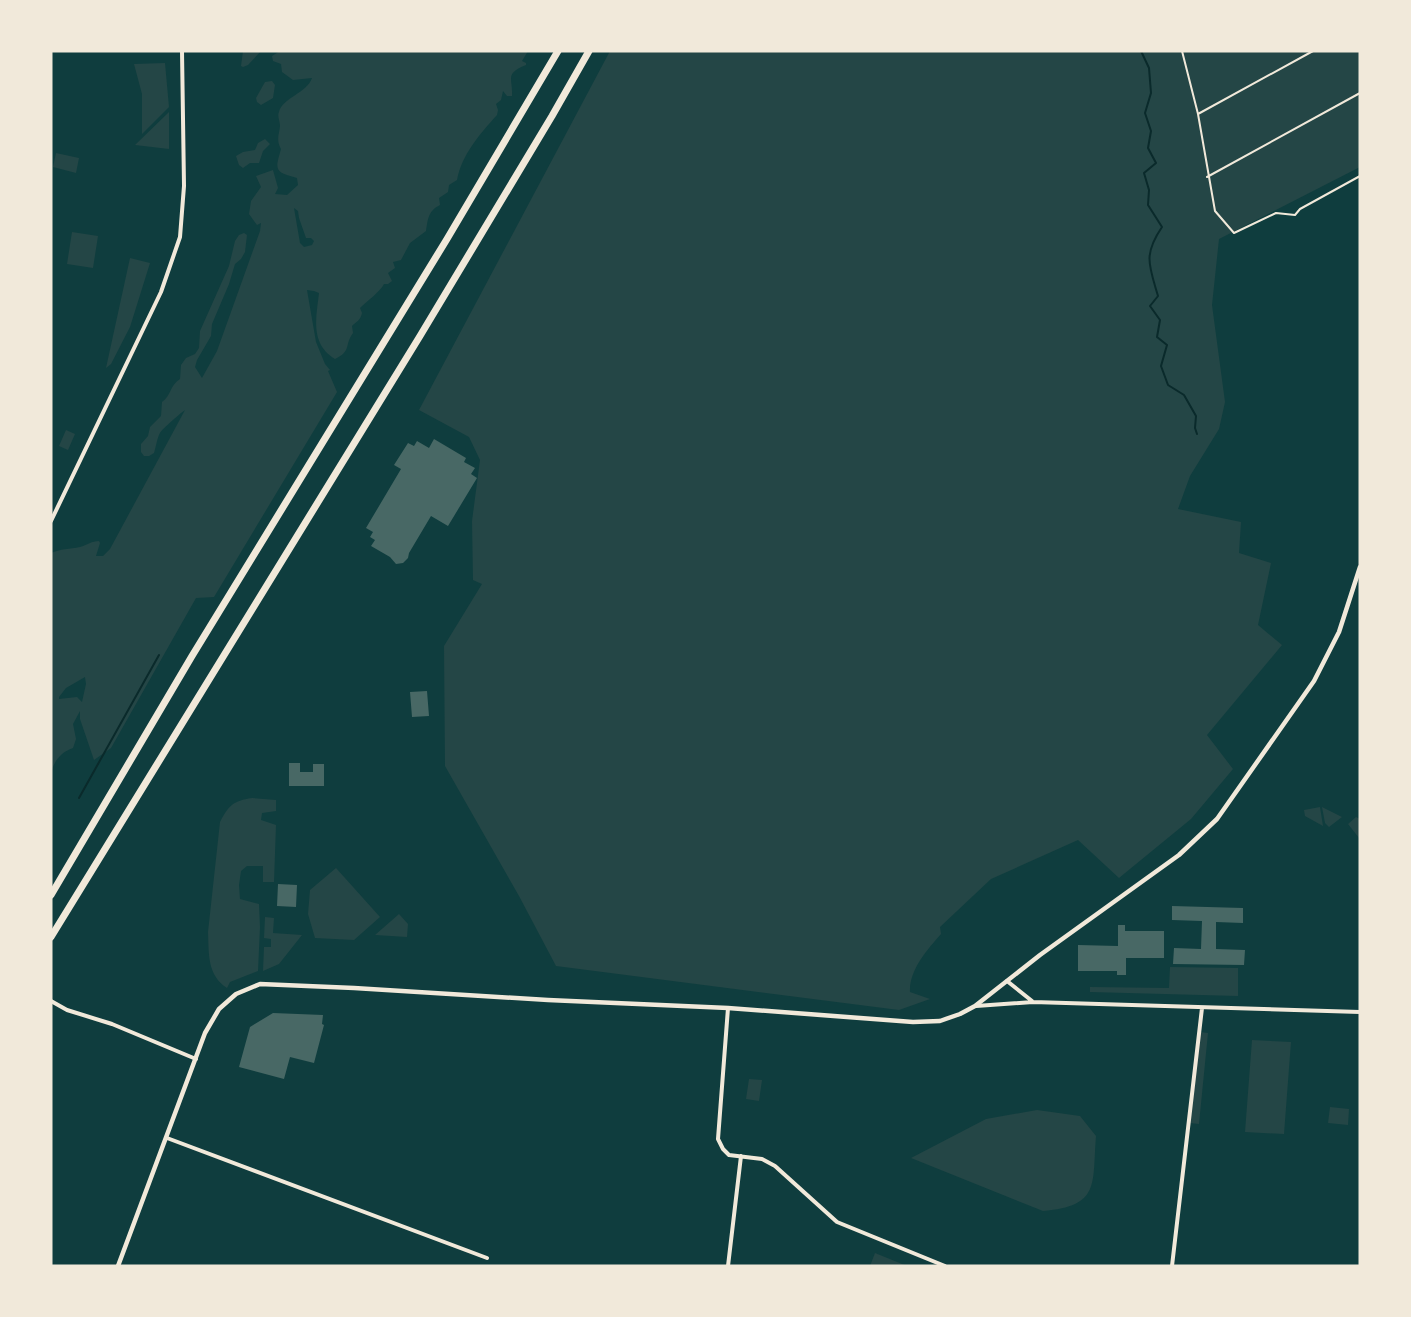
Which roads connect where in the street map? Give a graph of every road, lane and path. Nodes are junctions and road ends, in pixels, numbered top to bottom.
1 (182, 51) edge
2 (558, 51) edge
3 (589, 51) edge
4 (1182, 51) edge
5 (1313, 51) edge
6 (1360, 93) edge
7 (1198, 114) junction
8 (1360, 176) edge
9 (1207, 177) junction
10 (51, 521) edge
11 (1360, 567) edge
12 (51, 895) edge
13 (51, 937) edge
14 (1007, 981) junction
15 (51, 1001) edge
16 (1033, 1002) junction
17 (975, 1006) junction
18 (728, 1008) junction
19 (1202, 1008) junction
20 (1360, 1012) edge
21 (196, 1059) junction
22 (167, 1138) junction
23 (741, 1156) junction
24 (487, 1258) dead end
25 (118, 1266) edge
26 (728, 1266) edge
27 (945, 1266) edge
28 (1172, 1266) edge

1 - 10 street
2 - 12 highway
3 - 13 highway
4 - 7 lane
5 - 7 lane
6 - 9 lane
7 - 9 lane
8 - 9 lane
11 - 14 street
14 - 16 street
14 - 17 street
15 - 21 street
16 - 17 street
16 - 19 street
17 - 18 street
18 - 21 street
18 - 23 street
19 - 20 street
19 - 28 street
21 - 22 street
22 - 24 street
22 - 25 street
23 - 26 street
23 - 27 street

